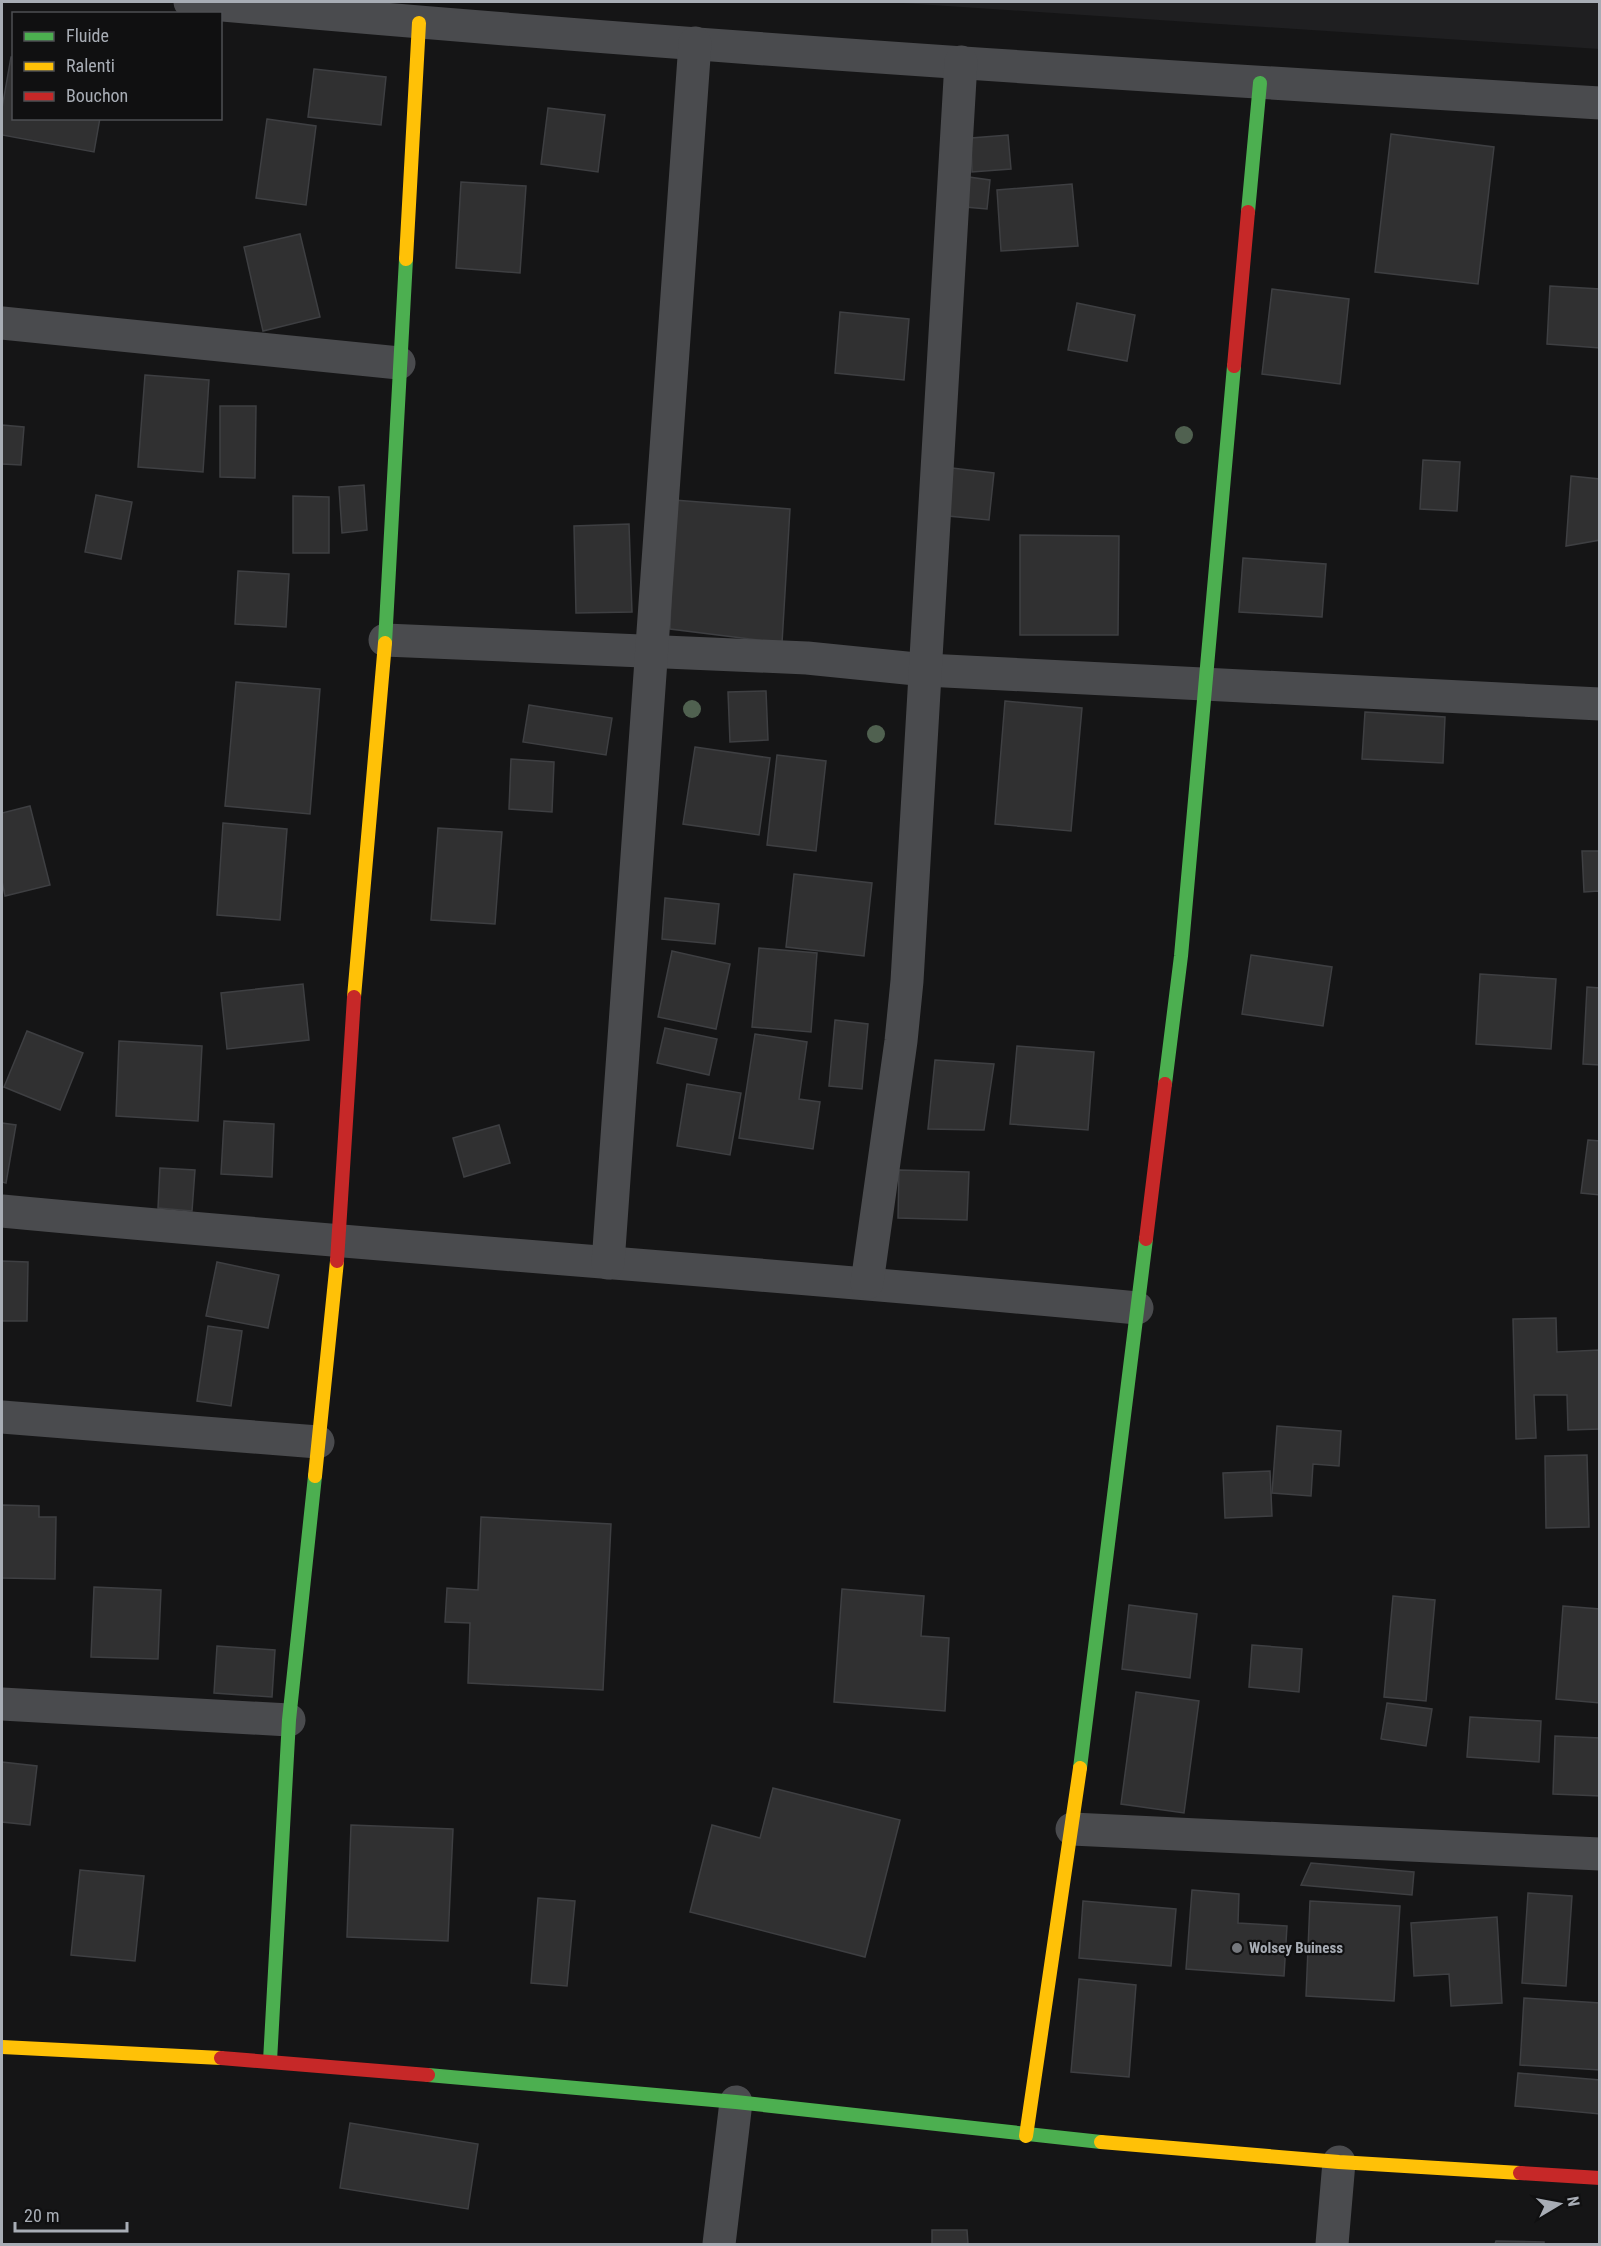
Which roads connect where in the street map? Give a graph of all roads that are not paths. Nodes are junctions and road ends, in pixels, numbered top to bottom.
1 (190, 2) edge
2 (419, 23) junction
3 (695, 43) junction
4 (961, 62) junction
5 (1260, 83) junction
6 (1599, 103) edge
7 (2, 322) edge
8 (399, 363) junction
9 (385, 640) junction
10 (653, 653) junction
11 (926, 670) junction
12 (1207, 682) junction
13 (1599, 704) edge
14 (2, 1211) edge
15 (339, 1243) junction
16 (608, 1263) junction
17 (867, 1283) junction
18 (1137, 1308) junction
19 (2, 1417) edge
20 (318, 1442) junction
21 (2, 1704) edge
22 (289, 1720) junction
23 (1072, 1829) junction
24 (1599, 1854) edge
25 (2, 2047) edge
26 (270, 2061) junction
27 (736, 2102) junction
28 (1026, 2136) junction
29 (1339, 2163) junction
30 (1599, 2178) edge
31 (719, 2244) edge
32 (1332, 2244) edge

1 - 2 street
2 - 3 street
2 - 8 street
3 - 4 street
3 - 10 street
4 - 5 street
4 - 11 street
5 - 6 street
5 - 12 street
7 - 8 street
8 - 9 street
9 - 10 street
9 - 15 street
10 - 11 street
10 - 16 street
11 - 12 street
11 - 17 street
12 - 13 street
12 - 18 street
14 - 15 street
15 - 16 street
15 - 20 street
16 - 17 street
17 - 18 street
18 - 23 street
19 - 20 street
20 - 22 street
21 - 22 street
22 - 26 street
23 - 24 street
23 - 28 street
25 - 26 street
26 - 27 street
27 - 28 street
27 - 31 street
28 - 29 street
29 - 30 street
29 - 32 street

